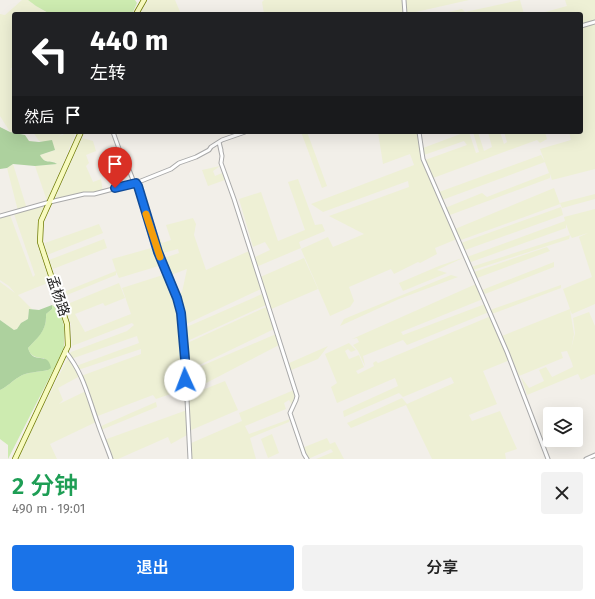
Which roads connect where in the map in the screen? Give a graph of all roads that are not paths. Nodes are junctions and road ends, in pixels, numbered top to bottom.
1 (144, 0) edge
2 (404, 0) edge
3 (137, 12) edge
4 (405, 12) edge
5 (595, 22) edge
6 (583, 25) edge
7 (80, 134) edge
8 (114, 134) edge
9 (240, 134) edge
10 (419, 134) edge
11 (219, 142) junction
12 (221, 150) dead end
13 (136, 183) junction
14 (49, 203) junction
15 (0, 216) edge
16 (65, 351) junction
17 (595, 455) edge
18 (15, 459) edge
19 (111, 459) edge
20 (190, 459) edge
21 (307, 459) edge
22 (548, 459) edge
23 (586, 459) edge

1 - 3 main road
2 - 4 street
5 - 6 street
7 - 14 main road, 孟杨路
8 - 13 street
9 - 11 street
10 - 22 street
11 - 12 street
11 - 13 street
11 - 21 street
13 - 14 street
13 - 20 street
14 - 15 street
14 - 16 main road, 孟杨路
16 - 18 main road, 孟杨路
16 - 19 street
17 - 23 street

